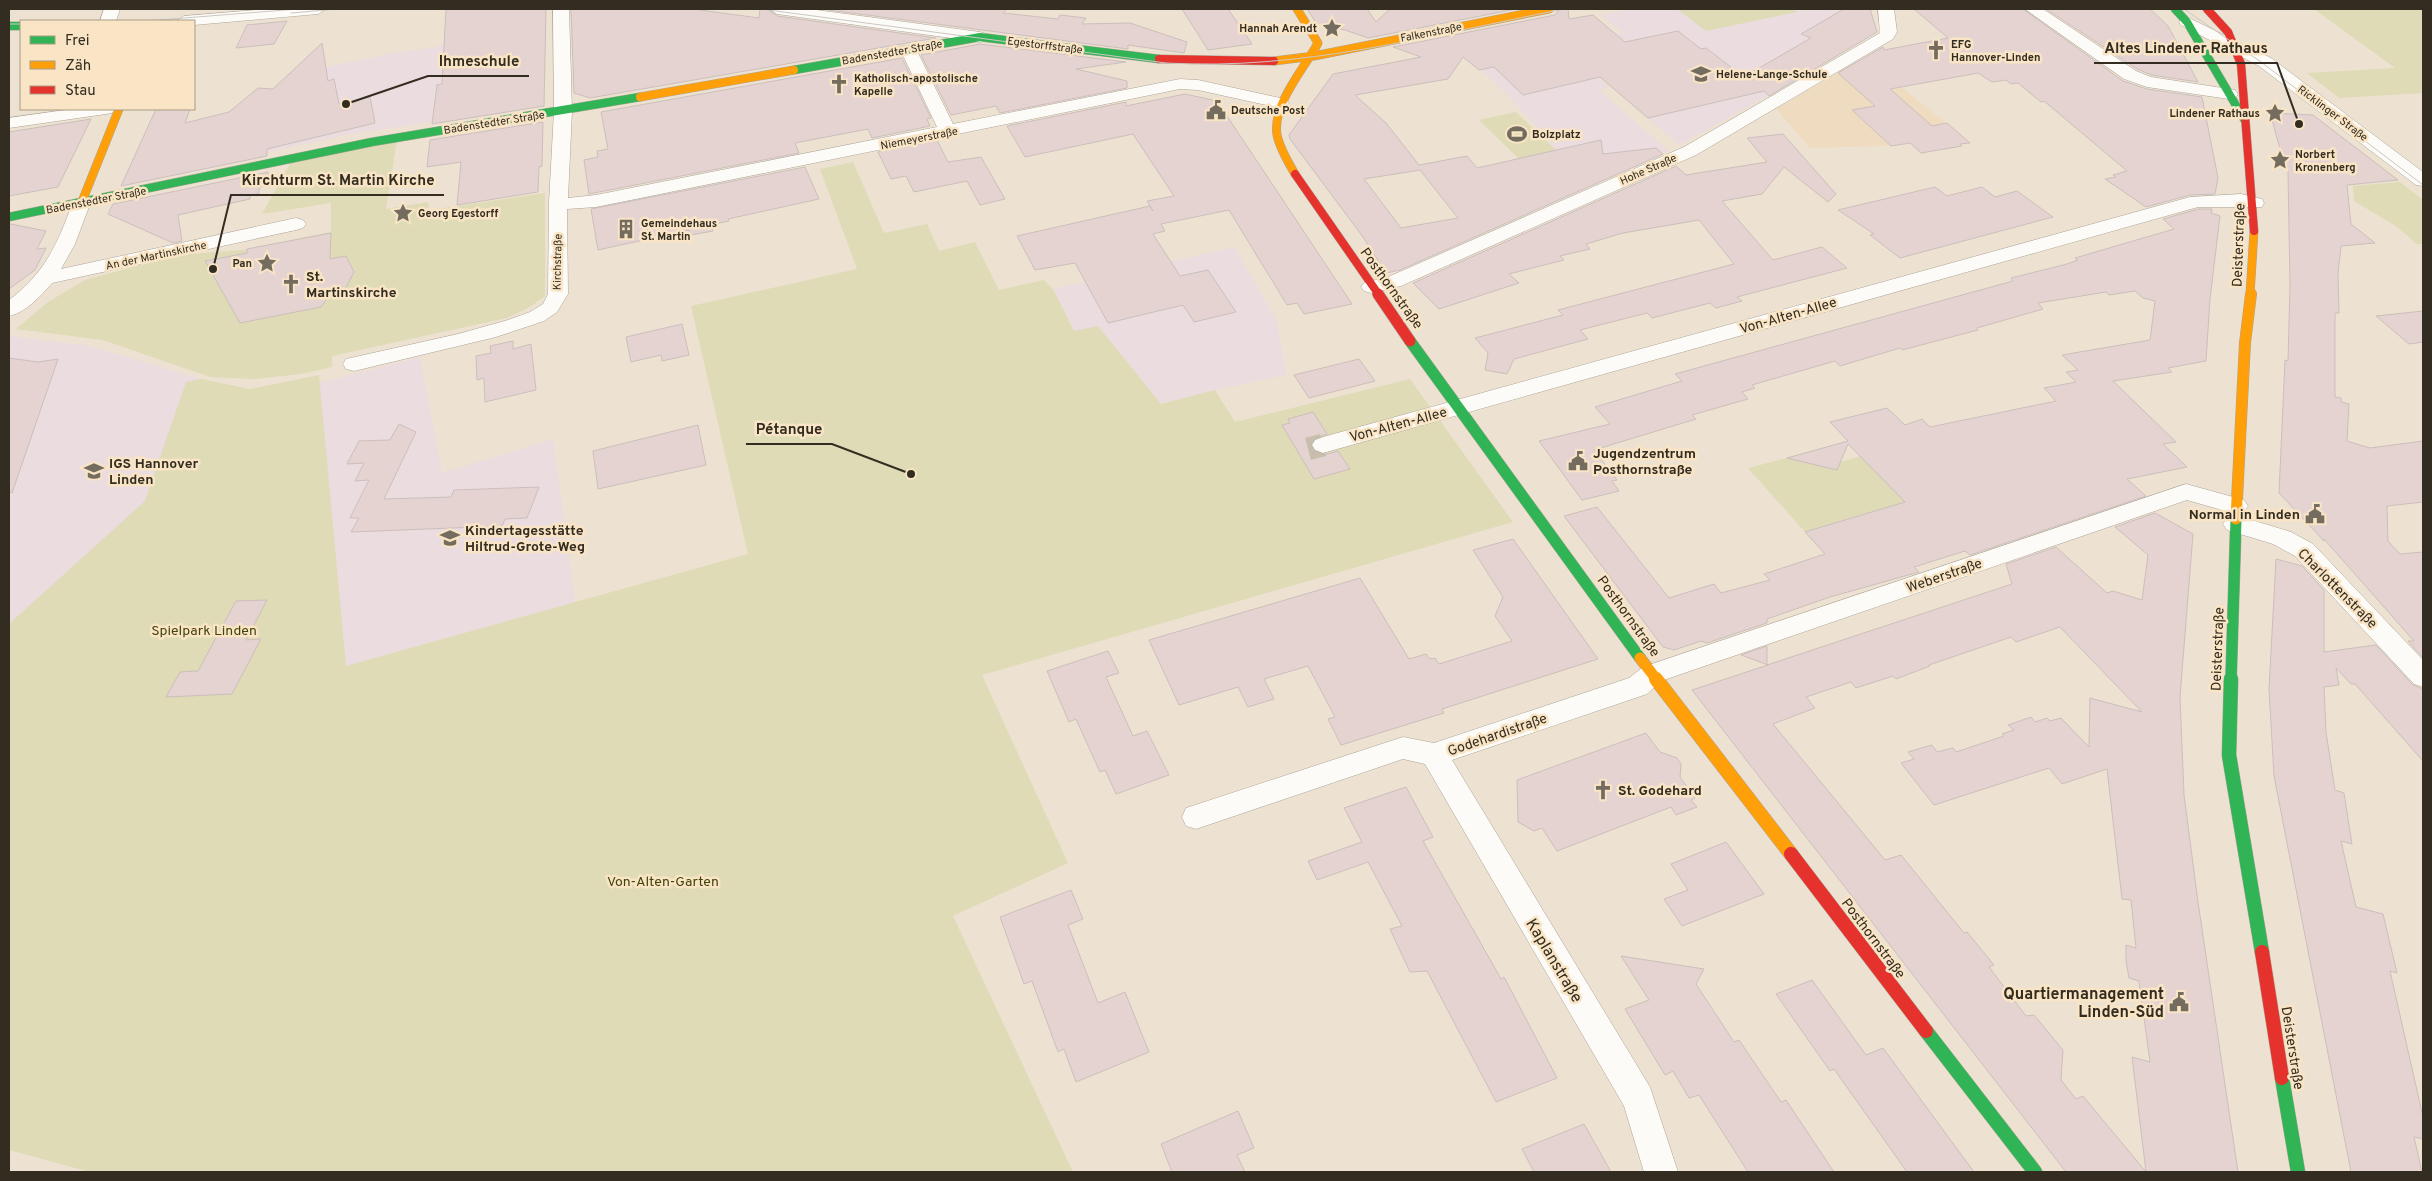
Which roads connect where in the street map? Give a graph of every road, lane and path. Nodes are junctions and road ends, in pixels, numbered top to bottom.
1 (318, 9) edge
2 (560, 9) edge
3 (777, 9) edge
4 (901, 9) edge
5 (1297, 9) edge
6 (1549, 9) edge
7 (1886, 9) edge
8 (2033, 9) edge
9 (2175, 9) edge
10 (2207, 9) edge
11 (195, 20) edge
12 (2187, 22) junction
13 (887, 24) junction
14 (980, 37) junction
15 (2235, 46) junction
16 (908, 49) junction
17 (1314, 56) junction
18 (2229, 94) junction
19 (1280, 103) junction
20 (99, 110) edge
21 (120, 110) edge
22 (563, 111) junction
23 (9, 123) edge
24 (2246, 123) junction
25 (948, 132) junction
26 (2423, 181) edge
27 (558, 203) junction
28 (2255, 203) junction
29 (81, 204) junction
30 (9, 217) edge
31 (296, 224) dead end
32 (44, 279) junction
33 (1372, 287) junction
34 (9, 310) edge
35 (354, 364) dead end
36 (1460, 407) junction
37 (1323, 444) tunnel mouth
38 (2236, 515) junction
39 (1652, 674) junction
40 (2423, 677) edge
41 (1434, 755) junction
42 (1196, 817) dead end
43 (1661, 1172) edge
44 (2035, 1172) edge
45 (2298, 1172) edge

1 - 11 street
2 - 22 street, Kirchstraße
3 - 13 street, Egestorffstraße
4 - 13 street
5 - 17 street
6 - 17 street, Falkenstraße
7 - 33 street, Hohe Straße
8 - 18 street
9 - 12 street, Deisterstraße
10 - 15 street, Deisterstraße
12 - 15 street, Ricklinger Straße
12 - 18 street, Deisterstraße
13 - 14 street, Egestorffstraße
14 - 16 street, Badenstedter Straße
14 - 17 street, Egestorffstraße
15 - 24 street, Deisterstraße
15 - 26 street, Ricklinger Straße
16 - 22 street, Badenstedter Straße
16 - 25 street
17 - 19 street, Posthornstraße
18 - 24 street, Deisterstraße
19 - 25 street, Niemeyerstraße
19 - 33 street, Posthornstraße
20 - 23 street
21 - 29 street
22 - 27 street, Kirchstraße
22 - 29 street, Badenstedter Straße
24 - 28 street, Deisterstraße
25 - 27 street, Niemeyerstraße
27 - 35 street, Kirchstraße
28 - 36 street, Von-Alten-Allee
28 - 38 street, Deisterstraße
29 - 30 street, Badenstedter Straße
29 - 32 street
31 - 32 street, An der Martinskirche
32 - 34 street
33 - 36 street, Posthornstraße
36 - 37 street, Von-Alten-Allee
36 - 39 street, Posthornstraße
38 - 39 street, Weberstraße
38 - 40 street, Charlottenstraße
38 - 45 street, Deisterstraße
39 - 41 street, Godehardistraße
39 - 44 street, Posthornstraße
41 - 42 street, Godehardistraße
41 - 43 street, Kaplanstraße

